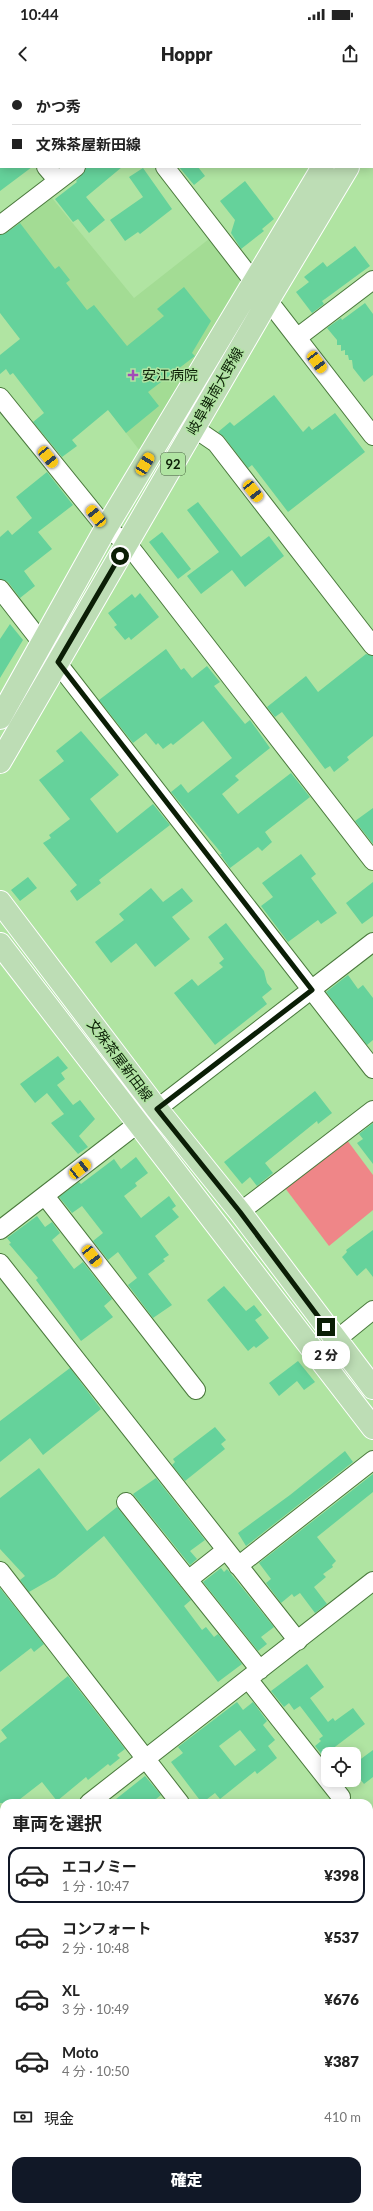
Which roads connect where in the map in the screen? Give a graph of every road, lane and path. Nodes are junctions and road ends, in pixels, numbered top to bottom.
1 (47, 168) edge
2 (75, 168) edge
3 (166, 168) edge
4 (322, 168) edge
5 (347, 168) edge
6 (58, 181) junction
7 (0, 225) edge
8 (373, 280) edge
9 (255, 282) junction
10 (269, 299) junction
11 (298, 337) junction
12 (0, 397) edge
13 (194, 428) junction
14 (373, 436) edge
15 (106, 528) junction
16 (128, 543) junction
17 (0, 589) edge
18 (42, 642) junction
19 (373, 646) edge
20 (58, 662) junction
21 (0, 718) edge
22 (0, 762) edge
23 (373, 861) edge
24 (0, 902) edge
25 (373, 942) edge
26 (0, 944) edge
27 (312, 990) junction
28 (373, 1069) edge
29 (157, 1109) junction
30 (373, 1110) edge
31 (139, 1123) junction
32 (45, 1196) junction
33 (240, 1212) junction
34 (0, 1230) edge
35 (0, 1263) edge
36 (373, 1310) edge
37 (336, 1340) junction
38 (373, 1388) edge
39 (196, 1390) dead end
40 (373, 1428) edge
41 (373, 1460) edge
42 (126, 1502) dead end
43 (226, 1550) junction
44 (238, 1566) junction
45 (0, 1571) edge
46 (188, 1580) junction
47 (373, 1581) edge
48 (298, 1641) junction
49 (254, 1674) junction
50 (145, 1758) junction
51 (340, 1797) dead end
52 (94, 1799) edge
53 (177, 1799) edge

1 - 6 street
2 - 6 street
3 - 9 street
4 - 9 main road, 岐阜巣南大野線 / 92
5 - 10 main road, 岐阜巣南大野線 / 92
6 - 7 street
8 - 11 street
9 - 10 street
9 - 15 main road, 岐阜巣南大野線 / 92
10 - 11 street
10 - 13 main road, 岐阜巣南大野線 / 92
11 - 14 street
12 - 15 street
13 - 16 main road, 岐阜巣南大野線 / 92
13 - 19 street
15 - 16 street
15 - 18 main road, 岐阜巣南大野線 / 92
16 - 20 main road, 岐阜巣南大野線 / 92
16 - 23 street
17 - 18 street
18 - 20 street
18 - 21 main road, 岐阜巣南大野線 / 92
20 - 22 main road, 岐阜巣南大野線 / 92
20 - 27 street
24 - 29 main road, 文殊茶屋新田線
25 - 27 street
26 - 31 main road, 文殊茶屋新田線
27 - 28 street
27 - 29 street
29 - 31 street
29 - 33 main road, 文殊茶屋新田線
30 - 33 street
31 - 32 street
31 - 40 main road, 文殊茶屋新田線
32 - 34 street
32 - 39 street
33 - 37 main road, 文殊茶屋新田線
35 - 43 street
36 - 37 street
37 - 38 main road, 文殊茶屋新田線
41 - 44 street
42 - 46 street
43 - 44 street
43 - 46 street
44 - 48 street
45 - 50 street
46 - 49 street
47 - 48 street
48 - 49 street
49 - 50 street
49 - 51 street
50 - 52 street
50 - 53 street

